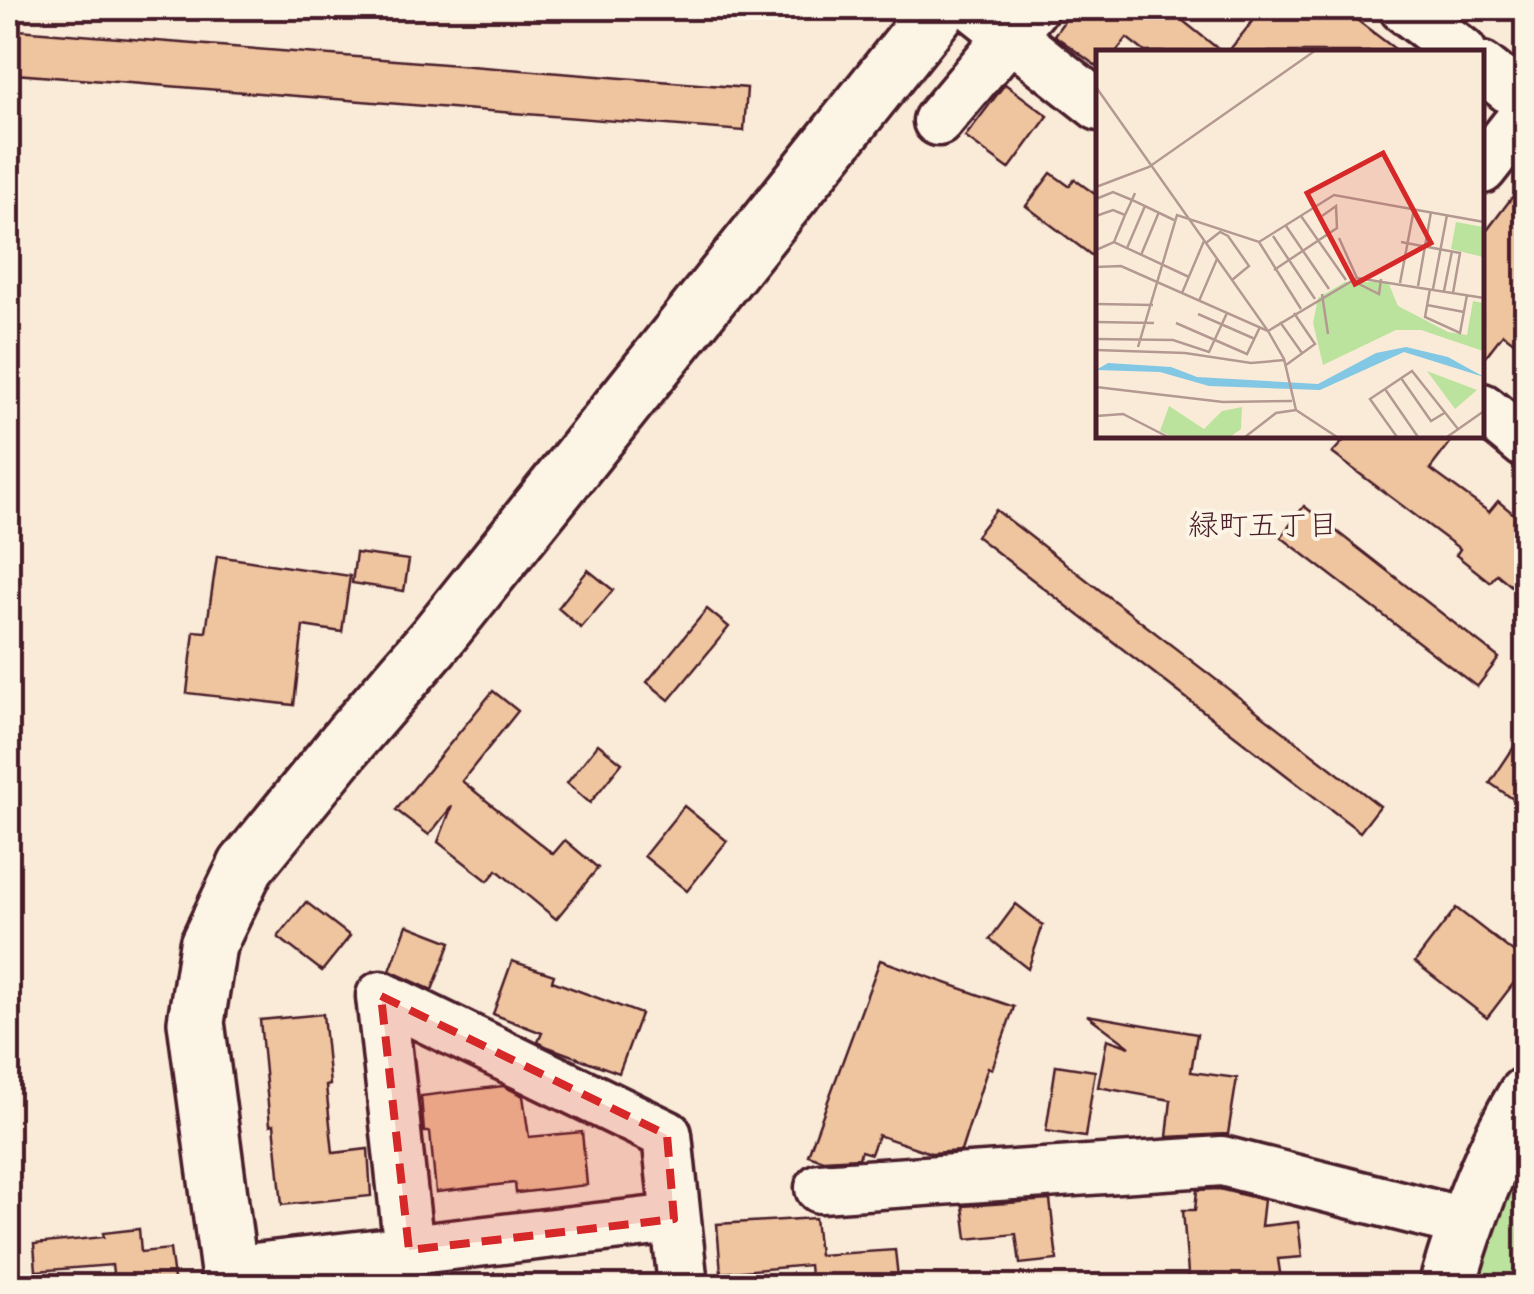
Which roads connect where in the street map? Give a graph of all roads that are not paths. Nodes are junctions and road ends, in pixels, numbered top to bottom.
1 (940, 8) edge
2 (1404, 8) edge
3 (1006, 17) edge
4 (1459, 50) edge
5 (1484, 70) edge
6 (1526, 102) edge
7 (1096, 103) edge
8 (1526, 113) edge
9 (938, 121) dead end
10 (1484, 166) edge
11 (1484, 410) edge
12 (1526, 444) edge
13 (1526, 1096) edge
14 (820, 1188) dead end
15 (674, 1219) junction
16 (1466, 1223) junction
17 (409, 1250) junction
18 (230, 1279) edge
19 (683, 1286) edge
20 (1447, 1286) edge

1 - 18 street
2 - 4 street
3 - 7 street
3 - 9 street
5 - 6 street
8 - 10 street
11 - 12 street
13 - 16 street
14 - 16 street
15 - 17 street
15 - 17 street
15 - 19 street
16 - 20 street
17 - 18 street

